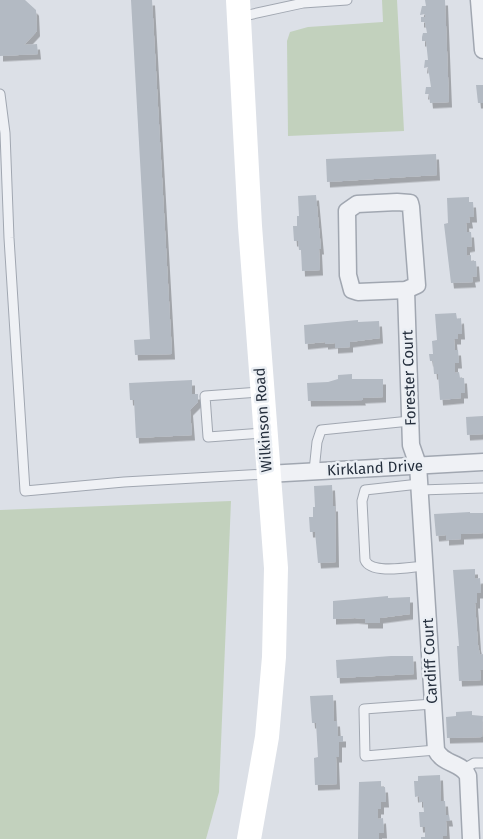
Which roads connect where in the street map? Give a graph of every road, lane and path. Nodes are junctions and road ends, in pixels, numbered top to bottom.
1 (347, 0) edge
2 (479, 0) edge
3 (303, 1) edge
4 (238, 9) edge
5 (483, 50) edge
6 (0, 94) edge
7 (406, 290) junction
8 (261, 392) junction
9 (410, 421) junction
10 (264, 433) junction
11 (483, 462) edge
12 (418, 465) junction
13 (314, 471) junction
14 (267, 474) junction
15 (420, 487) junction
16 (483, 488) edge
17 (424, 566) junction
18 (433, 704) junction
19 (436, 750) junction
20 (483, 763) edge
21 (464, 769) junction
22 (248, 839) edge
23 (471, 839) edge

1 - 3 lane
2 - 5 street
3 - 4 lane
4 - 8 main road, Wilkinson Road
6 - 14 lane
7 - 7 street
7 - 9 street, Forester Court
8 - 10 main road, Wilkinson Road
8 - 10 lane
9 - 12 street, Forester Court
9 - 13 lane
10 - 14 main road, Wilkinson Road
11 - 12 street, Kirkland Drive
12 - 13 street, Kirkland Drive
12 - 15 street, Cardiff Court
13 - 14 street, Kirkland Drive
14 - 22 main road, Wilkinson Road
15 - 16 lane
15 - 17 street, Cardiff Court
15 - 17 lane
17 - 18 street, Cardiff Court
18 - 19 street, Cardiff Court
18 - 19 lane
19 - 21 street
20 - 21 lane
21 - 23 street

